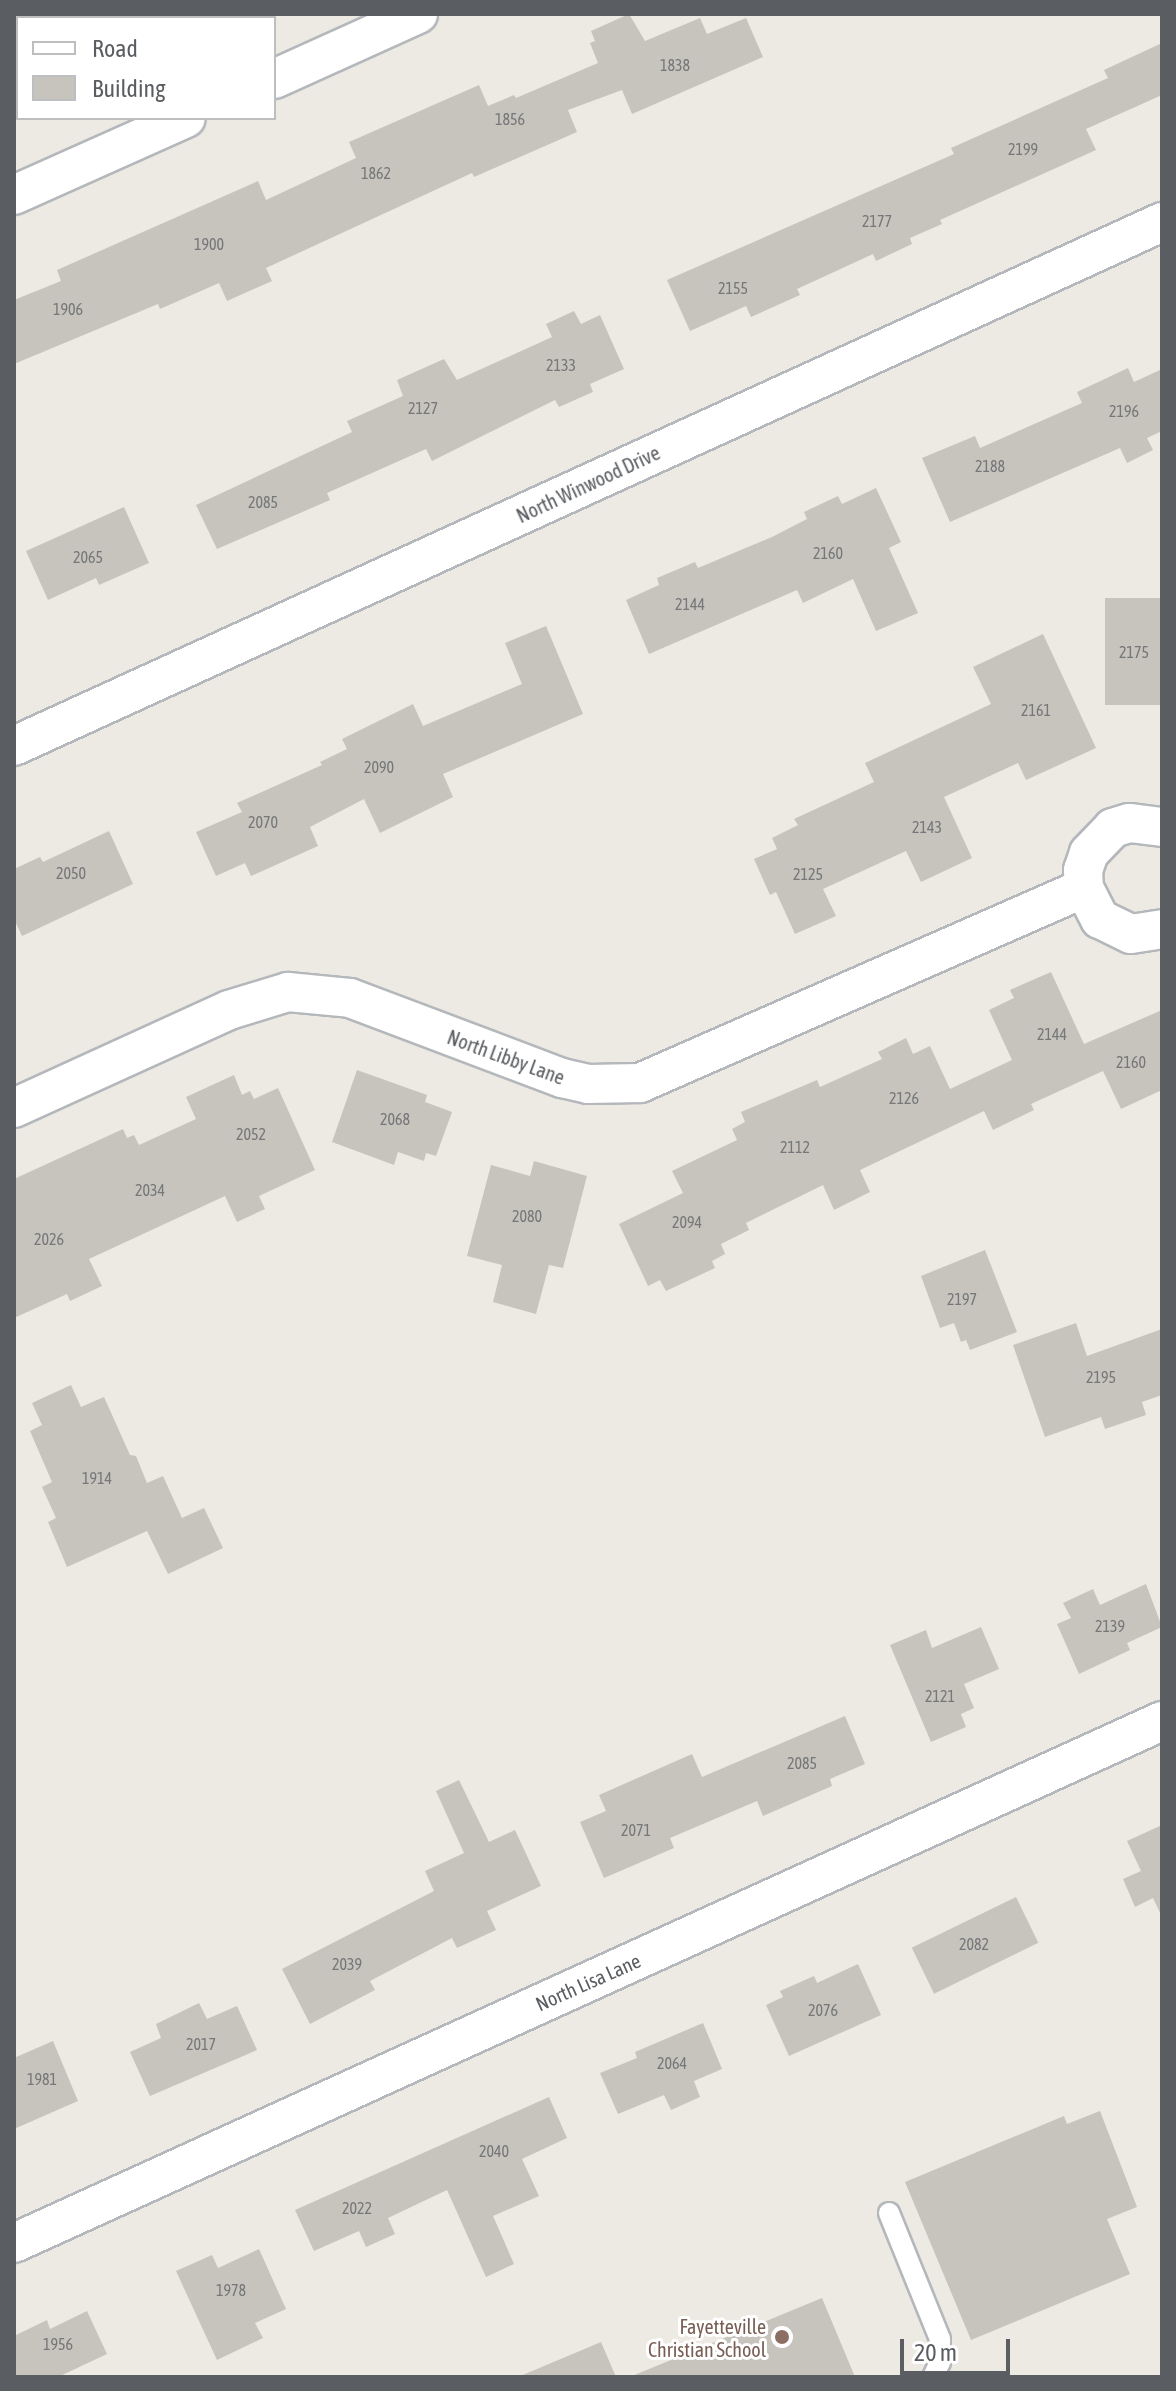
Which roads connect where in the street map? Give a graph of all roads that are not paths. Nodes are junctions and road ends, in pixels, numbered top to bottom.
1 (418, 14) edge
2 (276, 78) edge
3 (182, 120) edge
4 (14, 195) edge
5 (1162, 222) edge
6 (14, 746) edge
7 (1162, 827) edge
8 (1084, 888) junction
9 (1162, 929) edge
10 (14, 1108) edge
11 (1162, 1721) edge
12 (889, 2213) dead end
13 (14, 2243) edge
14 (933, 2377) edge

1 - 2 street
3 - 4 street
5 - 6 street, North Winwood Drive
7 - 8 street
8 - 9 street
8 - 10 street, North Libby Lane
11 - 13 street, North Lisa Lane
12 - 14 lane

